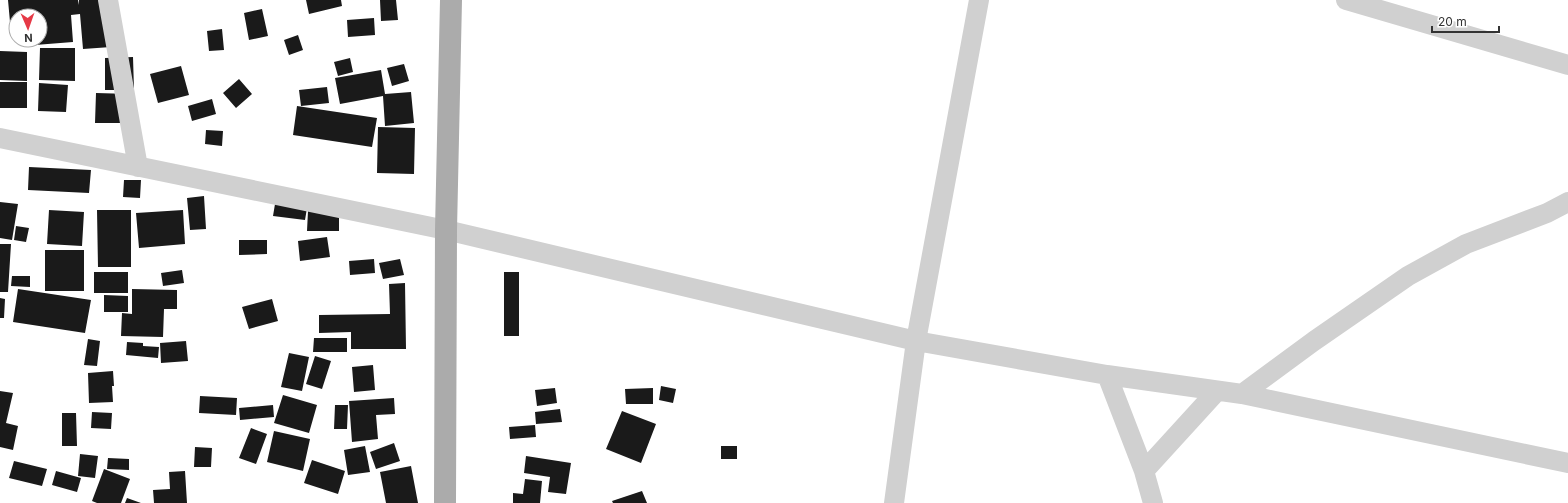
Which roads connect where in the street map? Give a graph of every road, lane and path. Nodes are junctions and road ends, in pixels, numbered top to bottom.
1 (108, 0) edge
2 (451, 0) edge
3 (979, 0) edge
4 (1346, 0) edge
5 (1568, 65) edge
6 (0, 138) edge
7 (138, 167) junction
8 (1568, 202) edge
9 (446, 230) junction
10 (916, 341) junction
11 (1107, 375) junction
12 (1217, 391) junction
13 (1242, 394) junction
14 (1568, 463) edge
15 (1144, 472) junction
16 (445, 503) edge
17 (894, 503) edge
18 (1153, 503) edge

1 - 7 street
2 - 9 main road
3 - 10 street
4 - 5 street
6 - 7 street
7 - 9 street
8 - 13 street
9 - 10 street
9 - 16 main road
10 - 11 street
10 - 17 street
11 - 12 street
11 - 15 street
12 - 13 street
12 - 15 street
13 - 14 street
15 - 18 street

